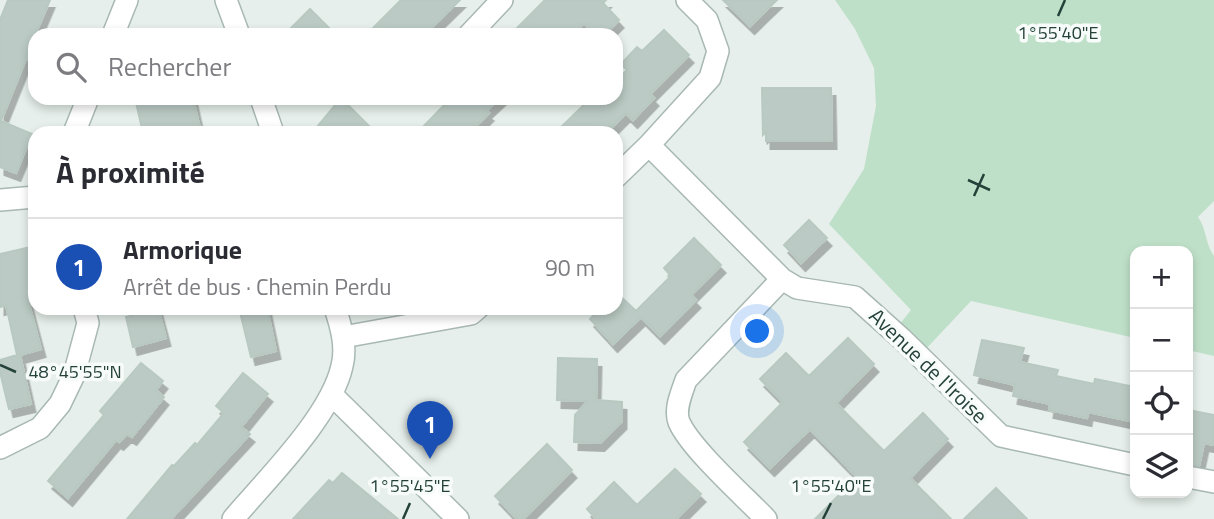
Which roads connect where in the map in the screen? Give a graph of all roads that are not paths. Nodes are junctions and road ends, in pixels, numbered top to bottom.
1 (127, 0) edge
2 (226, 0) edge
3 (502, 0) edge
4 (687, 0) edge
5 (116, 28) edge
6 (236, 28) edge
7 (476, 28) edge
8 (85, 105) edge
9 (264, 105) edge
10 (77, 126) edge
11 (271, 126) edge
12 (649, 145) junction
13 (623, 170) edge
14 (28, 198) edge
15 (0, 200) edge
16 (782, 279) junction
17 (86, 315) edge
18 (337, 315) edge
19 (465, 315) edge
20 (343, 337) junction
21 (333, 396) junction
22 (0, 448) edge
23 (1130, 464) edge
24 (1193, 478) edge
25 (1214, 482) edge
26 (233, 519) edge
27 (458, 519) edge
28 (766, 519) edge

1 - 5 street
2 - 6 street
3 - 7 street
4 - 12 street
8 - 10 street
9 - 11 street
12 - 13 street
12 - 16 street, Avenue de l'Iroise
14 - 15 street
16 - 23 street, Avenue de l'Iroise
16 - 28 street
17 - 22 street
18 - 20 street
19 - 20 street
20 - 21 street
21 - 26 street
21 - 27 street
24 - 25 street

